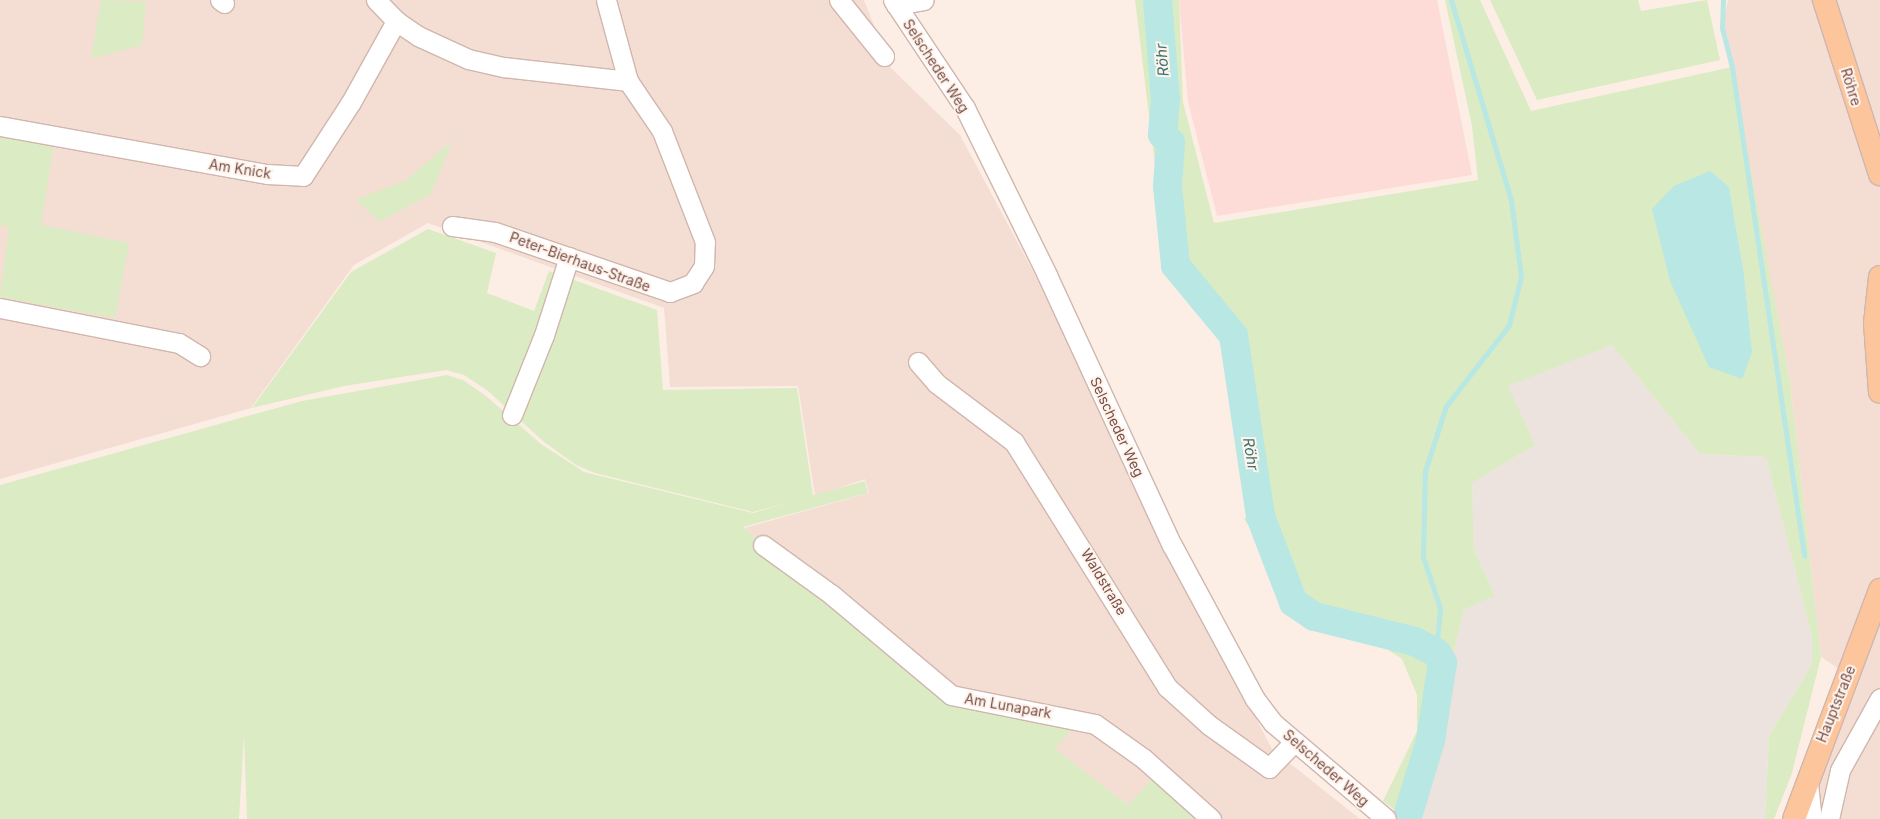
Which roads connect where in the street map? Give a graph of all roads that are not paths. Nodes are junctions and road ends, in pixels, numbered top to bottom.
1 (376, 0) edge
2 (606, 0) edge
3 (839, 0) edge
4 (924, 0) edge
5 (1824, 0) edge
6 (894, 2) edge
7 (396, 21) junction
8 (884, 56) dead end
9 (628, 80) junction
10 (0, 126) edge
11 (1880, 174) edge
12 (452, 226) dead end
13 (569, 258) junction
14 (1880, 278) edge
15 (0, 308) edge
16 (200, 356) dead end
17 (918, 362) dead end
18 (1880, 392) edge
19 (512, 416) dead end
20 (763, 545) dead end
21 (1880, 590) edge
22 (1880, 698) edge
23 (1295, 741) junction
24 (1808, 779) junction
25 (1365, 813) edge
26 (1211, 819) edge
27 (1386, 819) edge
28 (1794, 819) edge
29 (1812, 819) edge
30 (1829, 819) edge

1 - 7 street
2 - 9 street
3 - 8 street
4 - 6 street
5 - 11 main road, Röhre
6 - 23 street, Selscheder Weg
7 - 9 street
7 - 10 street, Am Knick
9 - 13 street, Peter-Bierhaus-Straße
12 - 13 street, Peter-Bierhaus-Straße
13 - 19 street
14 - 18 main road
15 - 16 street
17 - 23 street, Waldstraße
20 - 26 street, Am Lunapark
21 - 24 main road, Hauptstraße
22 - 30 street
23 - 25 street, Selscheder Weg
24 - 28 main road, Hauptstraße
24 - 29 street
25 - 27 street, Selscheder Weg

